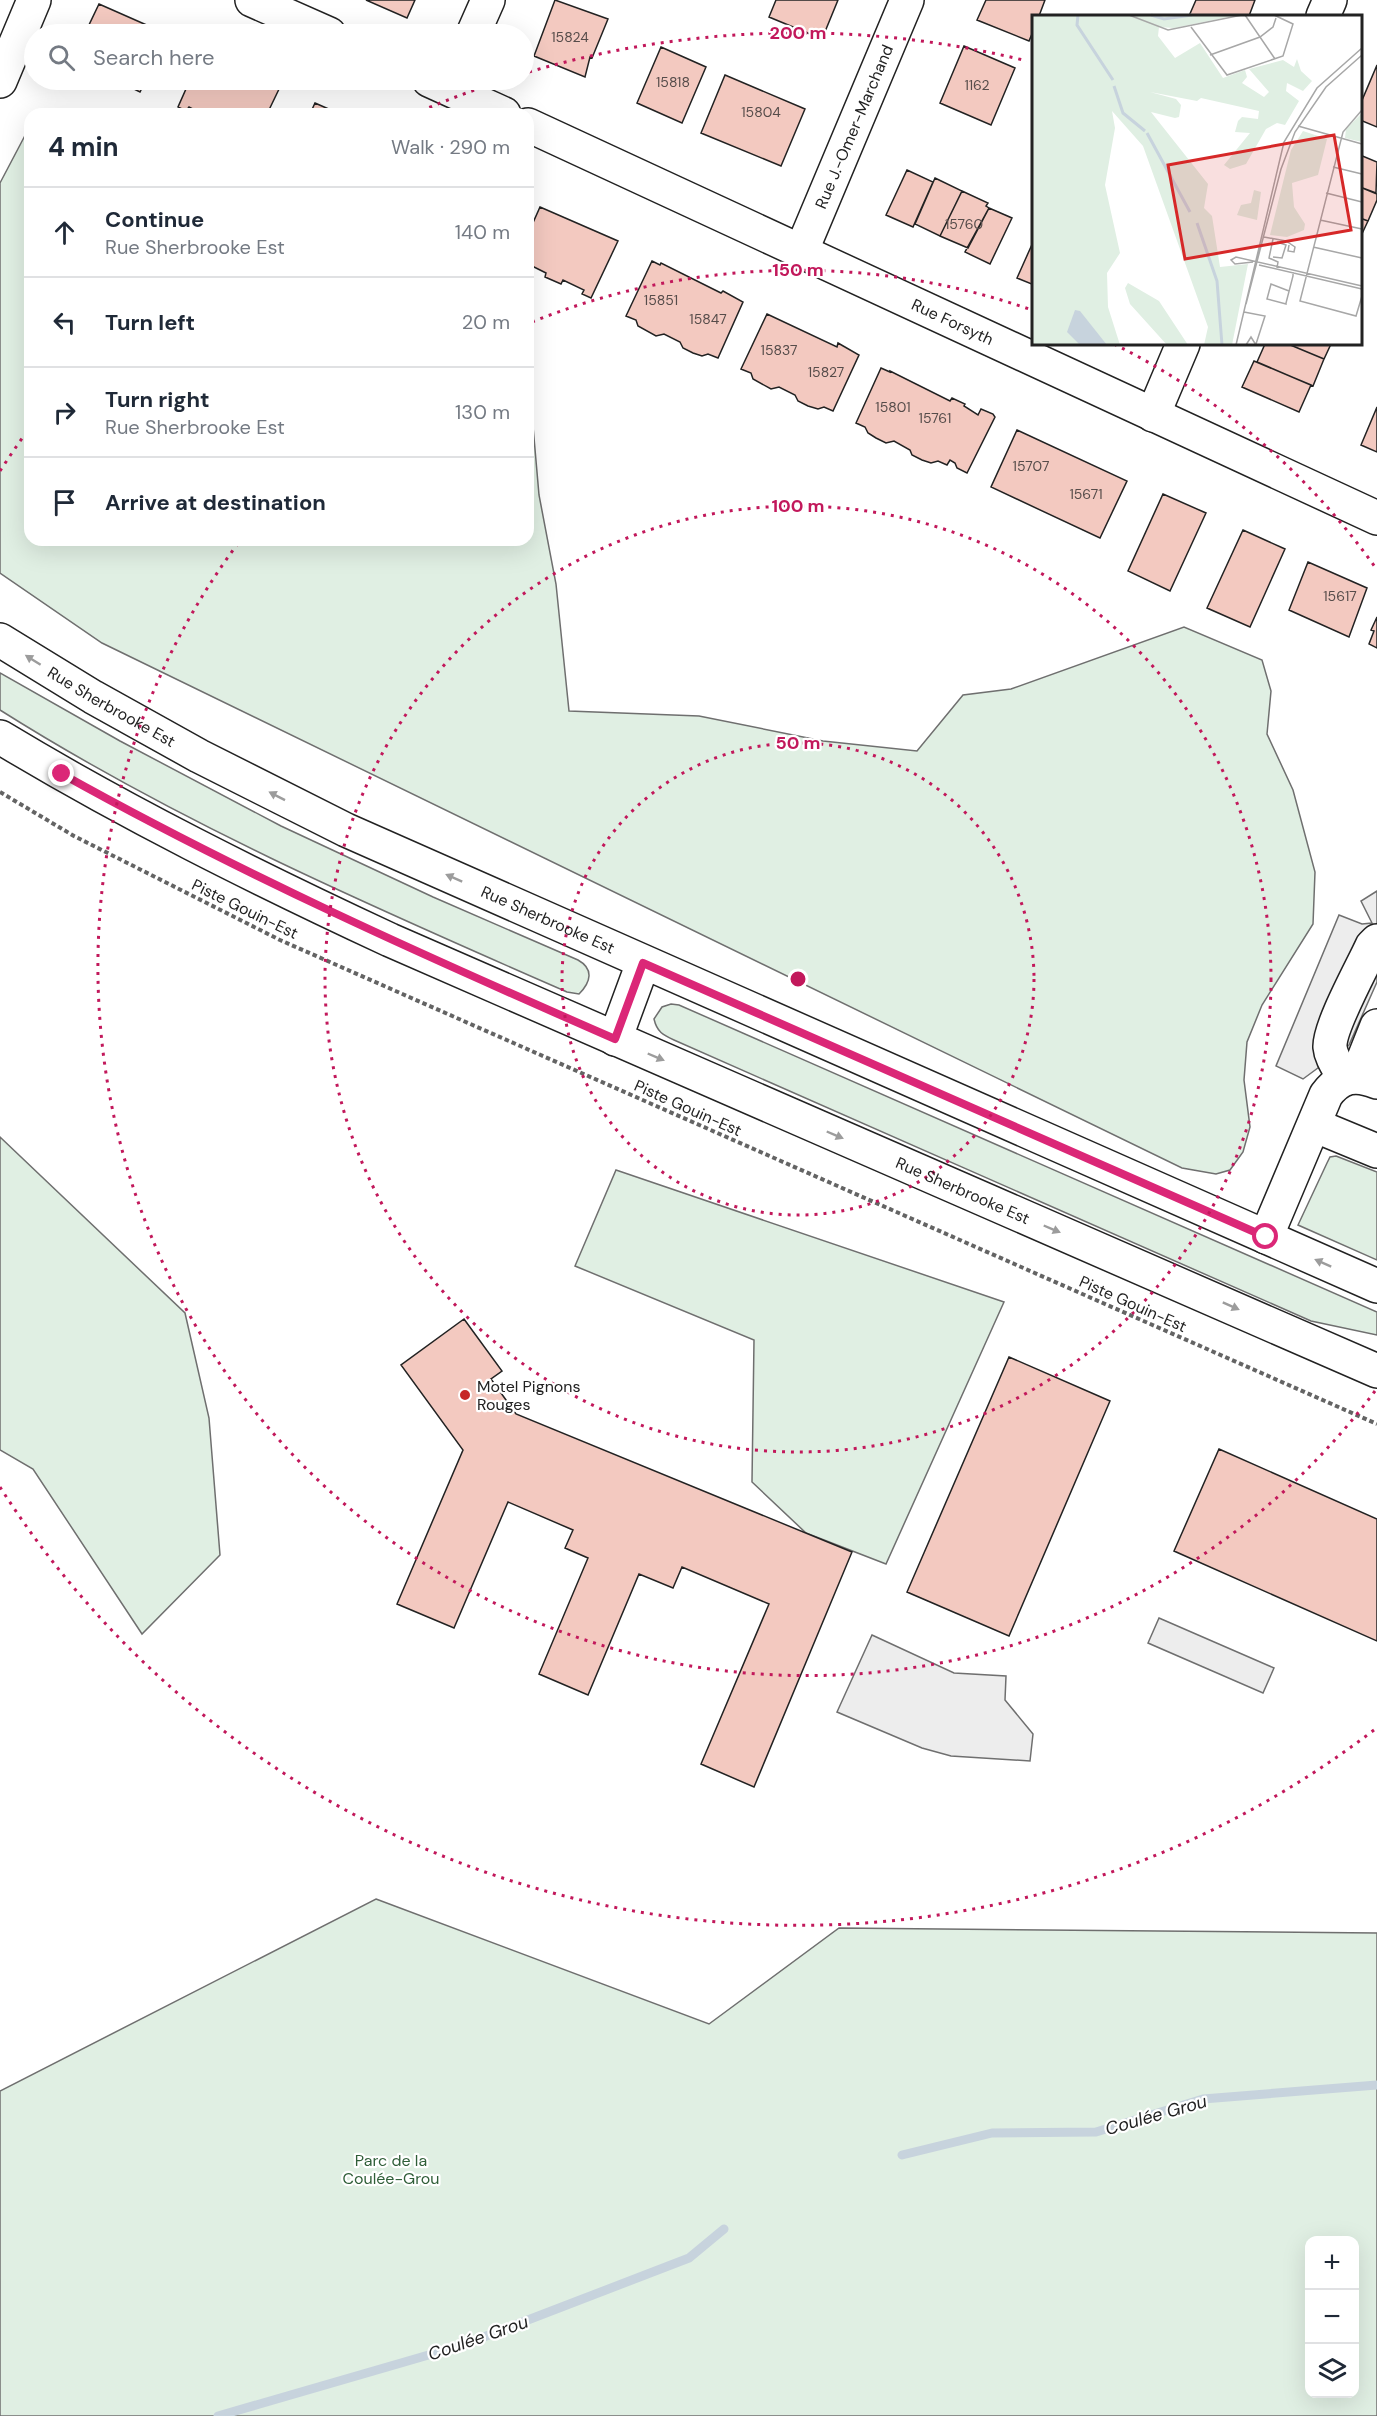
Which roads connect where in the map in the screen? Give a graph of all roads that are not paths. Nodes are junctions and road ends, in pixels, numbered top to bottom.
1 (34, 0) edge
2 (252, 0) edge
3 (488, 0) edge
4 (907, 0) edge
5 (1330, 0) edge
6 (1323, 15) edge
7 (306, 24) edge
8 (477, 24) edge
9 (0, 81) edge
10 (458, 90) edge
11 (493, 108) edge
12 (534, 128) edge
13 (801, 252) junction
14 (1183, 345) edge
15 (1153, 415) junction
16 (1377, 518) edge
17 (0, 640) edge
18 (0, 737) edge
19 (1377, 942) edge
20 (643, 963) junction
21 (1377, 1026) edge
22 (615, 1039) junction
23 (1359, 1078) edge
24 (1314, 1125) junction
25 (1377, 1151) edge
26 (1266, 1237) junction
27 (1377, 1286) edge
28 (1377, 1371) edge

1 - 9 main road
2 - 7 main road
3 - 8 main road
4 - 13 main road, Rue J.-Omer-Marchand
5 - 6 main road
10 - 11 main road
12 - 13 main road, Rue Forsyth
13 - 15 main road, Rue Forsyth
14 - 15 main road
15 - 16 main road, Rue Forsyth
20 -> 17 main road, Rue Sherbrooke Est
18 - 22 main road, Rue Sherbrooke Est
19 - 23 main road
20 - 22 main road
20 - 26 main road, Rue Sherbrooke Est
21 - 23 main road
22 -> 28 main road, Rue Sherbrooke Est
23 - 24 main road
24 - 25 main road
24 - 26 main road
27 -> 26 main road, Rue Sherbrooke Est

